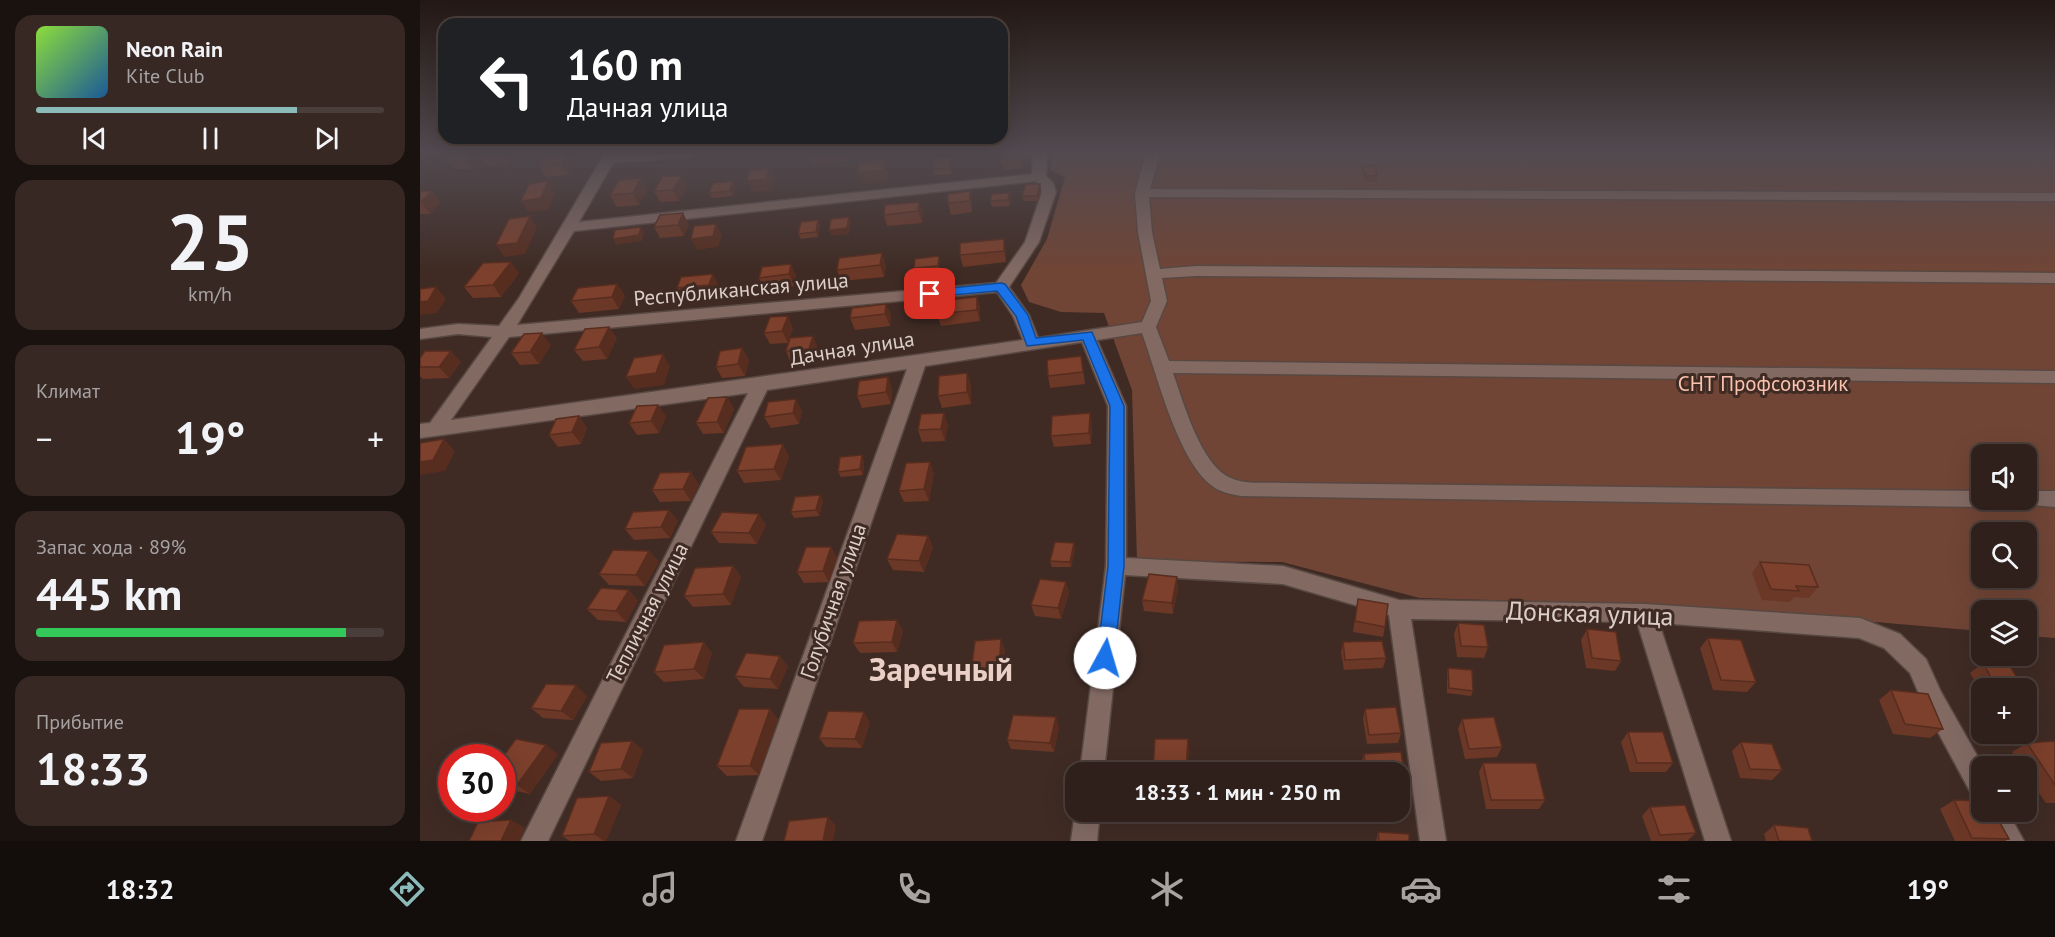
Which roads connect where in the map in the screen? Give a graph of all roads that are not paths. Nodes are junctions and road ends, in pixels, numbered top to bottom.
1 (588, 192) edge
2 (895, 192) edge
3 (1049, 192) edge
4 (1142, 193) joint
5 (2055, 197) edge
6 (568, 227) junction
7 (1152, 274) junction
8 (2055, 278) edge
9 (1001, 287) junction
10 (1148, 327) junction
11 (503, 332) junction
12 (420, 334) edge
13 (1087, 335) junction
14 (1032, 343) junction
15 (918, 360) junction
16 (1164, 367) junction
17 (2055, 377) edge
18 (761, 385) junction
19 (428, 429) edge
20 (1971, 499) edge
21 (2037, 499) edge
22 (2055, 499) edge
23 (1116, 566) junction
24 (1399, 609) junction
25 (1645, 613) junction
26 (1093, 762) edge
27 (1971, 768) edge
28 (1087, 822) edge
29 (2000, 822) edge
30 (534, 841) edge
31 (749, 841) edge
32 (1084, 841) edge
33 (1433, 841) edge
34 (1718, 841) edge
35 (2011, 841) edge

1 - 6 street
2 - 6 street
3 - 9 street
4 - 5 street
4 - 7 street
6 - 11 street
7 - 8 street
7 - 10 street
9 - 11 street, Республиканская улица
9 - 14 street
10 - 13 street, Дачная улица
10 - 16 street
11 - 12 street, Республиканская улица
11 - 19 street
13 - 14 street, Дачная улица
13 - 23 street
14 - 15 street, Дачная улица
15 - 18 street, Дачная улица
15 - 31 street, Голубичная улица
16 - 17 street
16 - 20 street
18 - 19 street, Дачная улица
18 - 30 street, Тепличная улица
21 - 22 street
23 - 24 street, Донская улица
23 - 26 street
24 - 25 street, Донская улица
24 - 33 street
25 - 27 street, Донская улица
25 - 34 street
28 - 32 street
29 - 35 street

